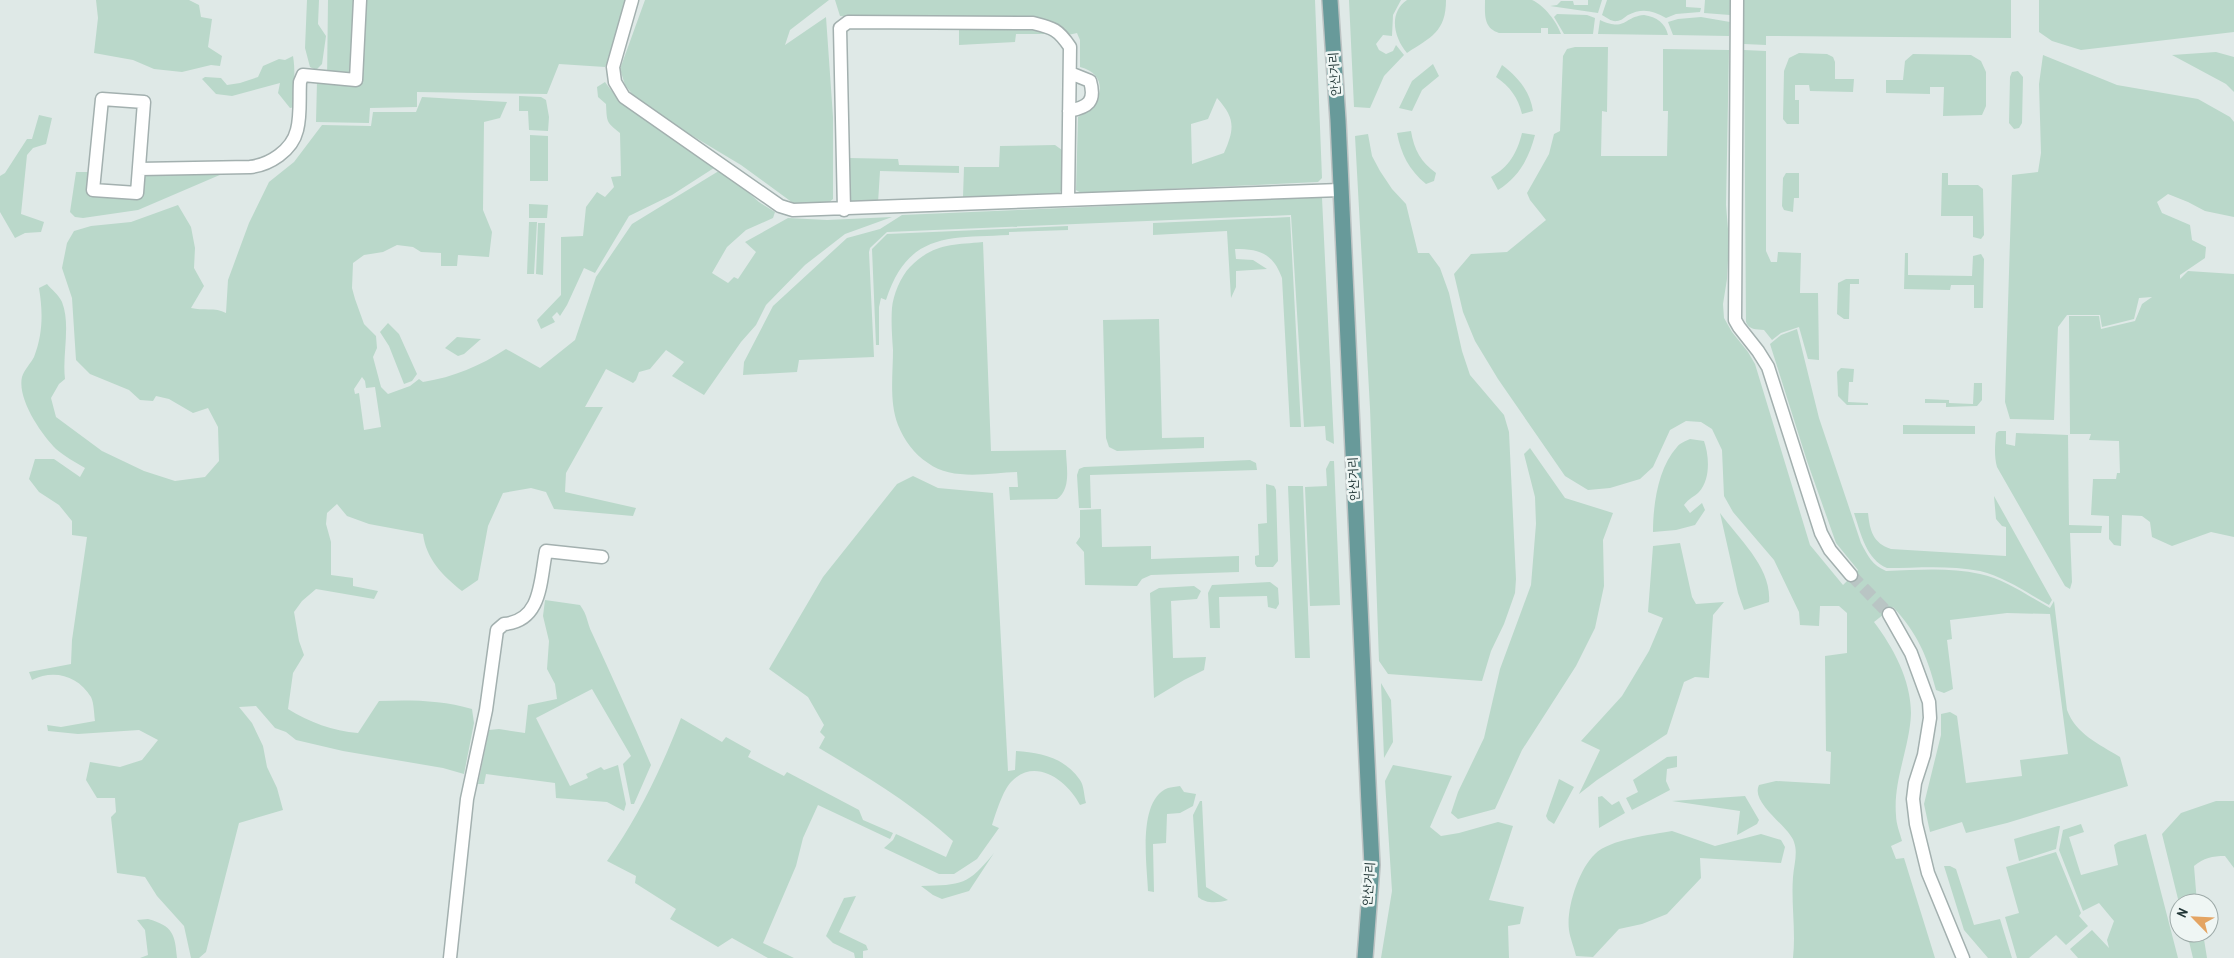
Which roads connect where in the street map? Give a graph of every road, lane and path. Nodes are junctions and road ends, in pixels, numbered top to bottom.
1 (360, 0) edge
2 (632, 0) edge
3 (1330, 0) edge
4 (1737, 0) edge
5 (1070, 73) junction
6 (1069, 111) junction
7 (139, 169) junction
8 (1340, 190) junction
9 (1068, 200) junction
10 (844, 210) junction
11 (602, 557) dead end
12 (1851, 575) tunnel mouth
13 (1889, 614) tunnel mouth
14 (450, 958) edge
15 (1365, 958) edge
16 (1963, 958) edge

1 - 7 street
2 - 10 street
3 - 8 main road, 안산거리
4 - 12 street
5 - 6 street
5 - 6 street
5 - 10 street
6 - 9 street
7 - 7 street
8 - 9 street
8 - 15 main road, 안산거리
9 - 10 street
11 - 14 street
13 - 16 street

